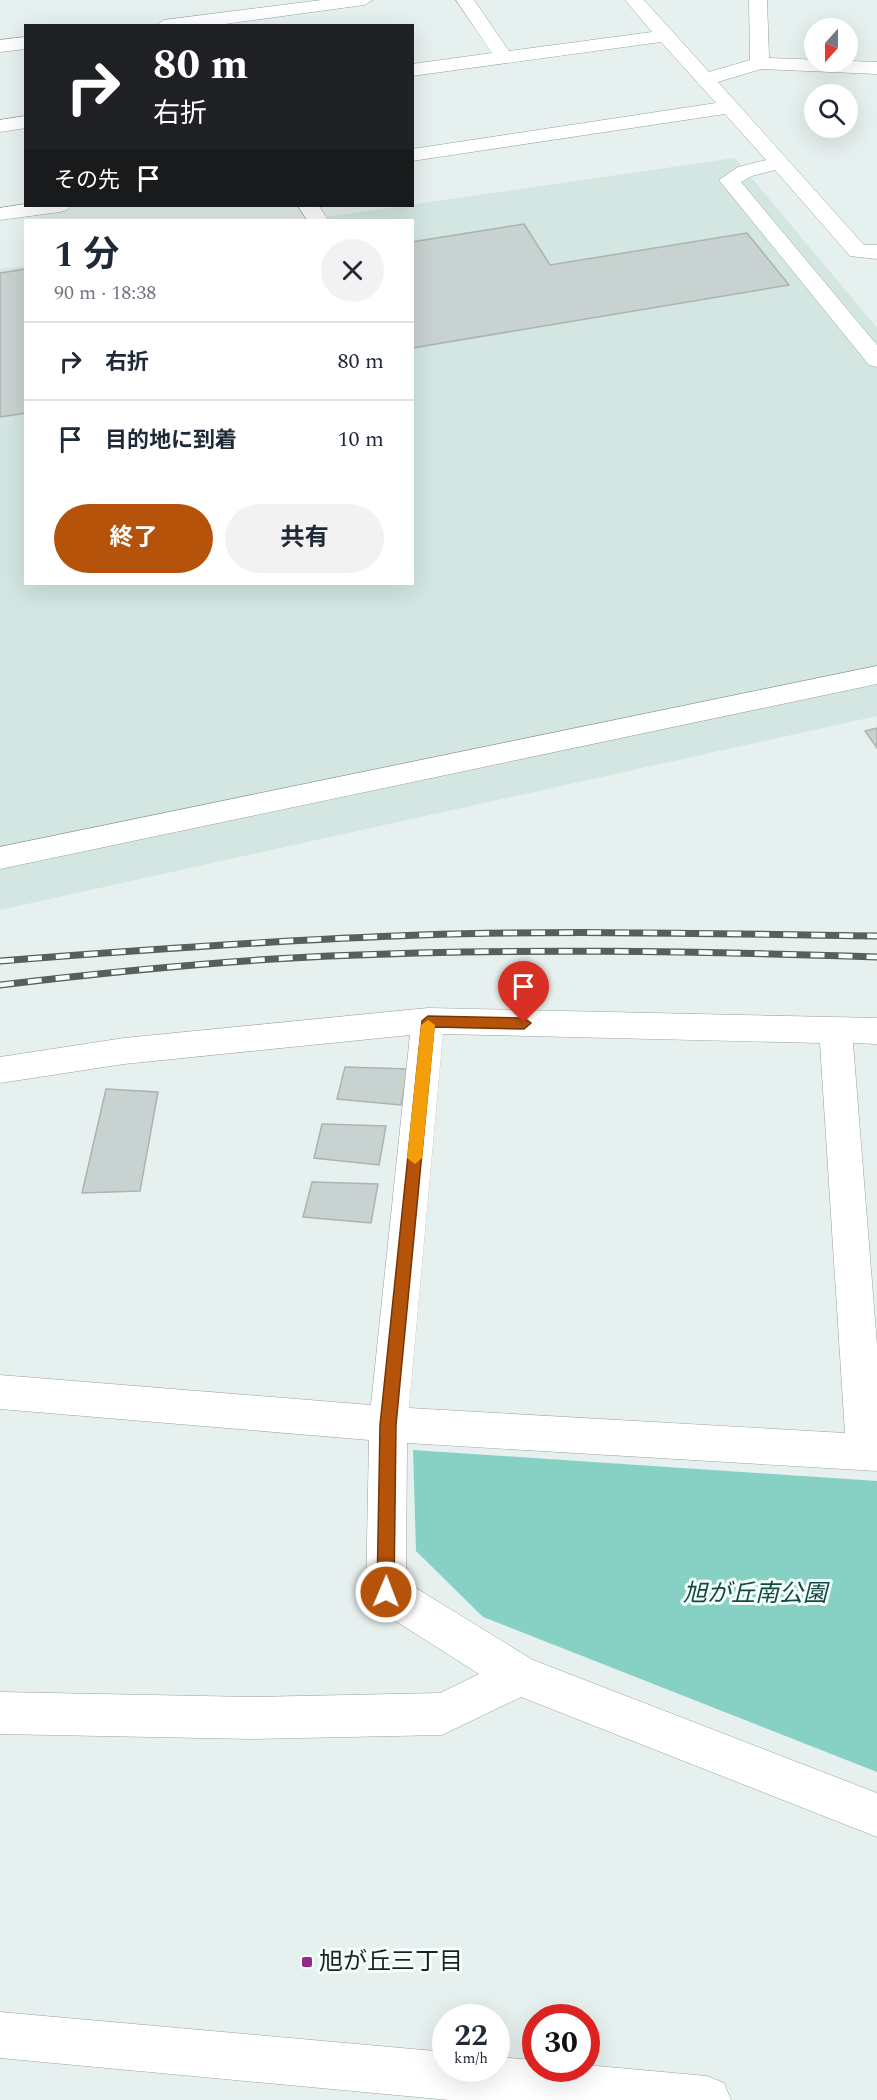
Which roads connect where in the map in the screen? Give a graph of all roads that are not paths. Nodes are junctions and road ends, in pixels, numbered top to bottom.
1 (205, 0) edge
2 (364, 0) edge
3 (465, 0) edge
4 (634, 0) edge
5 (758, 0) edge
6 (216, 22) edge
7 (190, 24) edge
8 (664, 36) junction
9 (24, 43) edge
10 (0, 46) edge
11 (504, 57) junction
12 (760, 63) junction
13 (877, 68) edge
14 (414, 70) edge
15 (703, 80) junction
16 (731, 107) junction
17 (24, 122) edge
18 (0, 126) edge
19 (414, 155) edge
20 (779, 163) junction
21 (52, 207) edge
22 (0, 214) edge
23 (877, 252) edge
24 (877, 360) edge
25 (877, 675) edge
26 (0, 858) edge
27 (428, 1021) junction
28 (836, 1030) junction
29 (877, 1031) edge
30 (0, 1070) edge
31 (0, 1392) edge
32 (388, 1425) junction
33 (871, 1453) edge
34 (520, 1676) junction
35 (0, 1713) edge
36 (877, 1815) edge
37 (0, 2035) edge
38 (707, 2100) edge

1 - 6 street
2 - 6 street
3 - 11 street
4 - 8 street
5 - 12 street
6 - 7 street
8 - 11 street
8 - 15 street
9 - 10 street
11 - 14 street
12 - 13 street
12 - 15 street
15 - 16 street
16 - 19 street
16 - 20 street
17 - 18 street
20 - 23 street
20 - 24 street
21 - 22 street
25 - 26 street
27 - 28 street
27 - 30 street
27 - 32 street
28 - 29 street
28 - 33 street
31 - 32 street
32 - 33 street
32 - 34 street
34 - 35 street
34 - 36 street
37 - 38 street

